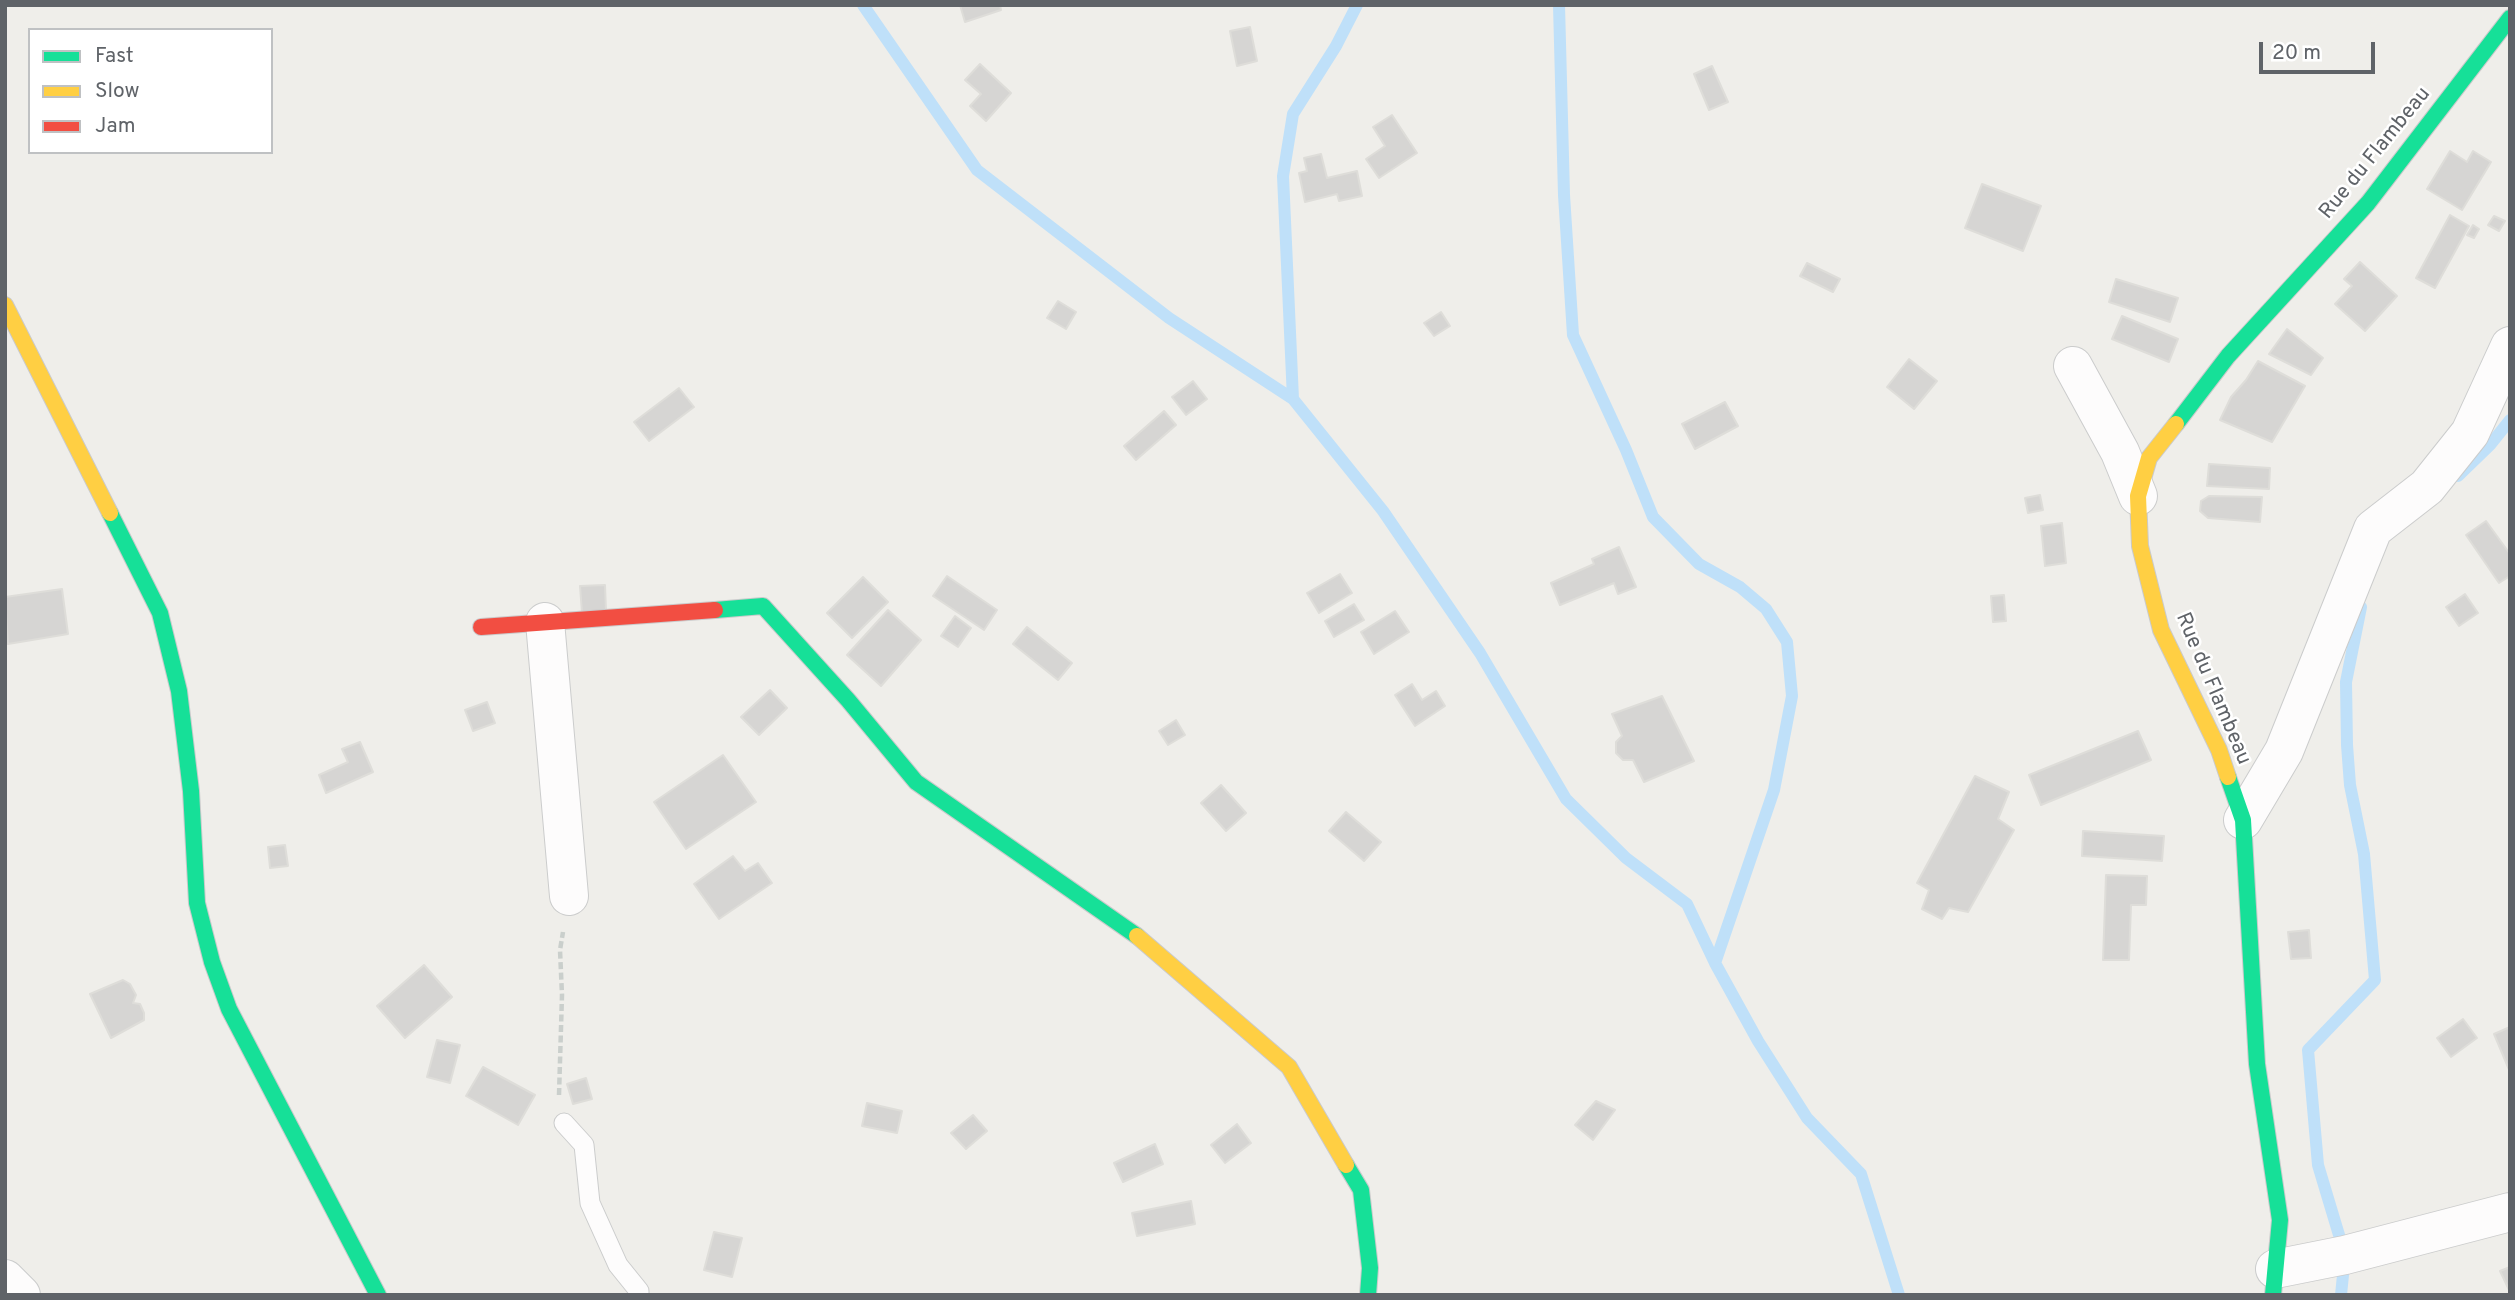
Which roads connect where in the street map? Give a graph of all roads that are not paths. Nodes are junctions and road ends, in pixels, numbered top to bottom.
1 (2510, 18) edge
2 (5, 305) edge
3 (2510, 346) edge
4 (2073, 366) dead end
5 (2138, 496) junction
6 (545, 622) junction
7 (481, 627) dead end
8 (2243, 820) junction
9 (569, 896) road end
10 (564, 1123) road end
11 (2510, 1212) edge
12 (5, 1279) edge
13 (2274, 1282) edge
14 (21, 1295) edge
15 (378, 1295) edge
16 (639, 1295) edge
17 (1368, 1295) edge

1 - 5 street, Rue du Flambeau
2 - 15 street
3 - 8 street
4 - 5 street
5 - 8 street, Rue du Flambeau
6 - 7 street
6 - 9 street
6 - 17 street
8 - 13 street, Rue du Flambeau
10 - 16 lane
11 - 13 street
12 - 14 street

